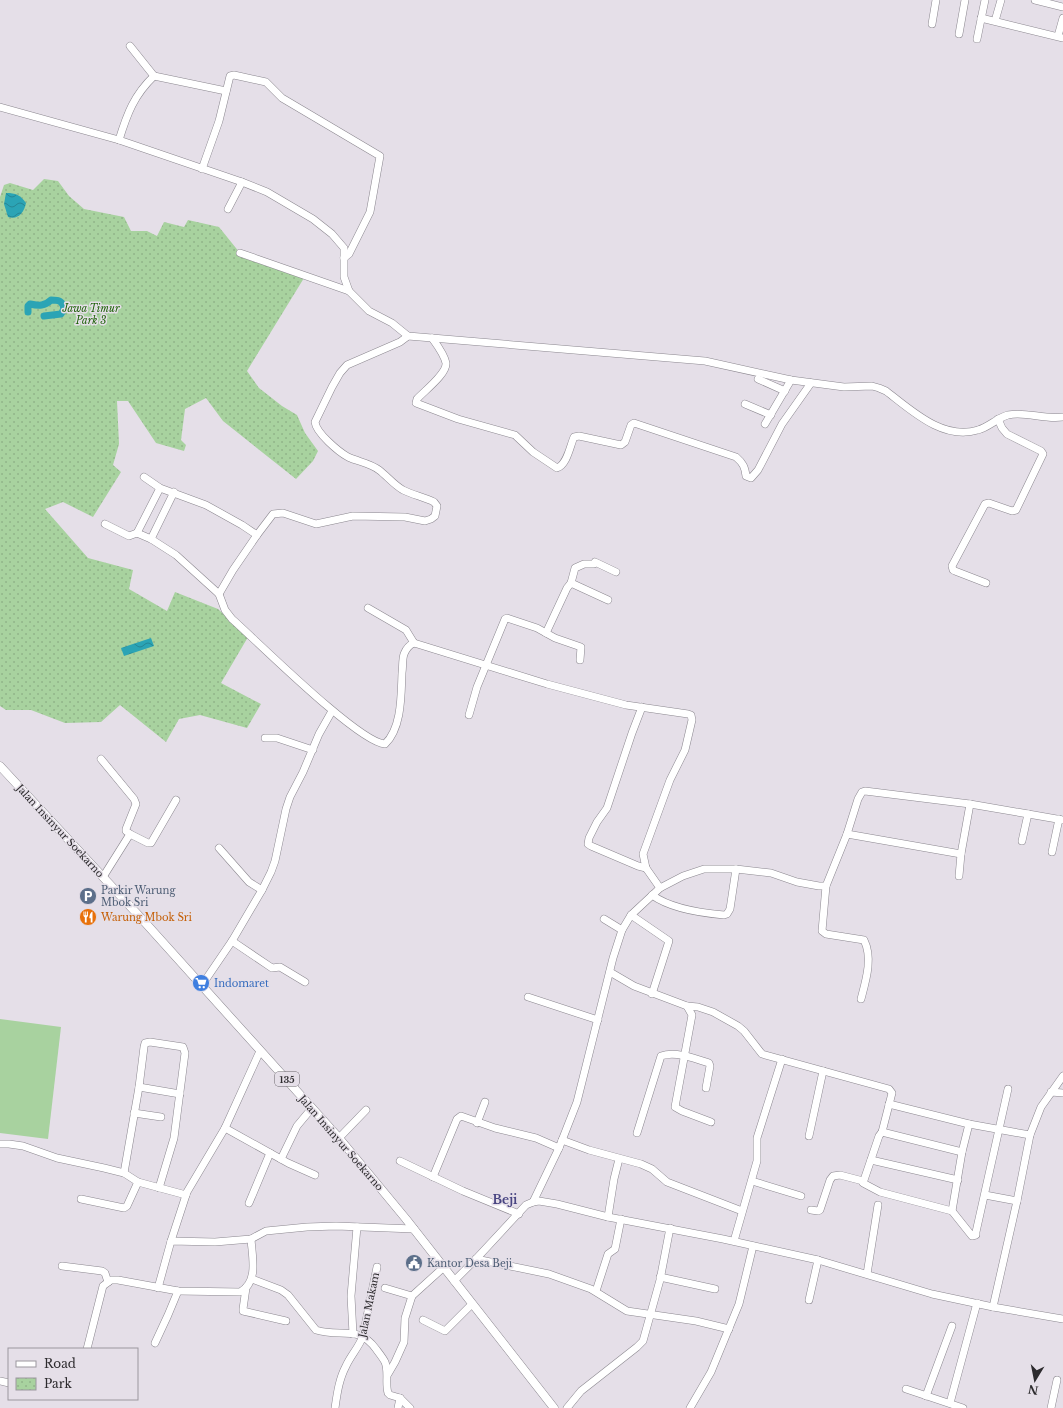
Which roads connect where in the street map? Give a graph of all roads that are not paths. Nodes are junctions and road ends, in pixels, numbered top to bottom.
1 (936, 0) edge
2 (965, 0) edge
3 (985, 0) edge
4 (1001, 0) edge
5 (1035, 0) edge
6 (1063, 7) edge
7 (981, 18) junction
8 (1063, 18) edge
9 (995, 21) junction
10 (932, 24) dead end
11 (959, 34) dead end
12 (1061, 37) edge
13 (977, 39) dead end
14 (130, 46) dead end
15 (154, 76) junction
16 (226, 91) junction
17 (0, 107) edge
18 (119, 140) junction
19 (202, 169) junction
20 (242, 182) junction
21 (228, 209) dead end
22 (240, 253) dead end
23 (344, 258) junction
24 (350, 290) junction
25 (408, 336) junction
26 (432, 338) junction
27 (758, 379) dead end
28 (791, 380) junction
29 (811, 383) junction
30 (785, 391) junction
31 (745, 404) dead end
32 (771, 416) junction
33 (1063, 417) edge
34 (998, 419) junction
35 (765, 424) dead end
36 (144, 477) dead end
37 (160, 488) junction
38 (174, 492) junction
39 (105, 524) dead end
40 (137, 533) junction
41 (257, 535) junction
42 (151, 539) junction
43 (616, 572) dead end
44 (986, 583) dead end
45 (569, 585) junction
46 (219, 594) junction
47 (608, 600) dead end
48 (368, 608) dead end
49 (546, 633) junction
50 (414, 643) junction
51 (580, 660) dead end
52 (486, 666) junction
53 (642, 707) junction
54 (332, 711) junction
55 (469, 715) dead end
56 (265, 738) dead end
57 (313, 750) junction
58 (101, 759) dead end
59 (0, 766) edge
60 (176, 800) dead end
61 (970, 804) junction
62 (1028, 814) junction
63 (1061, 820) edge
64 (130, 834) junction
65 (847, 834) junction
66 (1022, 841) dead end
67 (219, 848) dead end
68 (1052, 852) dead end
69 (961, 854) junction
70 (646, 868) junction
71 (736, 869) junction
72 (959, 876) dead end
73 (103, 877) junction
74 (826, 886) junction
75 (660, 888) junction
76 (262, 890) junction
77 (652, 895) junction
78 (632, 915) junction
79 (604, 919) dead end
80 (622, 930) junction
81 (232, 941) junction
82 (610, 972) junction
83 (305, 982) dead end
84 (202, 986) junction
85 (652, 994) junction
86 (528, 997) dead end
87 (861, 999) dead end
88 (687, 1006) junction
89 (598, 1020) junction
90 (260, 1052) junction
91 (684, 1056) junction
92 (782, 1059) junction
93 (823, 1071) junction
94 (1063, 1076) edge
95 (139, 1087) junction
96 (706, 1088) dead end
97 (1008, 1089) dead end
98 (1051, 1092) junction
99 (1063, 1093) edge
100 (180, 1094) junction
101 (485, 1102) dead end
102 (889, 1104) junction
103 (312, 1108) junction
104 (366, 1110) dead end
105 (134, 1112) junction
106 (161, 1117) dead end
107 (711, 1122) dead end
108 (477, 1123) junction
109 (969, 1124) junction
110 (225, 1128) junction
111 (1000, 1129) junction
112 (882, 1132) junction
113 (637, 1133) dead end
114 (1030, 1135) junction
115 (809, 1136) dead end
116 (339, 1138) junction
117 (562, 1140) junction
118 (0, 1144) edge
119 (559, 1148) junction
120 (962, 1152) junction
121 (270, 1153) junction
122 (281, 1159) junction
123 (619, 1159) junction
124 (871, 1160) junction
125 (400, 1161) dead end
126 (124, 1173) junction
127 (315, 1175) dead end
128 (433, 1176) junction
129 (958, 1180) junction
130 (752, 1181) junction
131 (863, 1181) junction
132 (138, 1182) junction
133 (160, 1188) junction
134 (186, 1195) junction
135 (985, 1195) junction
136 (801, 1196) dead end
137 (81, 1199) dead end
138 (1017, 1201) junction
139 (533, 1202) junction
140 (249, 1203) dead end
141 (878, 1206) dead end
142 (810, 1210) dead end
143 (952, 1211) junction
144 (742, 1212) junction
145 (519, 1214) junction
146 (608, 1217) junction
147 (621, 1219) junction
148 (357, 1227) junction
149 (670, 1228) junction
150 (414, 1229) junction
151 (251, 1238) junction
152 (171, 1241) junction
153 (734, 1241) junction
154 (753, 1246) junction
155 (476, 1259) junction
156 (818, 1260) junction
157 (62, 1266) dead end
158 (377, 1267) dead end
159 (444, 1267) junction
160 (867, 1274) junction
161 (660, 1278) junction
162 (252, 1279) junction
163 (454, 1281) junction
164 (108, 1282) junction
165 (158, 1288) junction
166 (246, 1288) junction
167 (385, 1288) dead end
168 (715, 1289) dead end
169 (178, 1290) junction
170 (596, 1291) junction
171 (412, 1296) junction
172 (809, 1300) dead end
173 (977, 1303) junction
174 (472, 1304) junction
175 (993, 1307) junction
176 (649, 1314) junction
177 (1063, 1319) edge
178 (424, 1320) dead end
179 (286, 1321) dead end
180 (952, 1326) dead end
181 (729, 1329) junction
182 (353, 1334) junction
183 (363, 1336) junction
184 (156, 1343) dead end
185 (87, 1348) edge
186 (388, 1374) junction
187 (1057, 1380) dead end
188 (906, 1389) dead end
189 (926, 1396) junction
190 (400, 1398) junction
191 (951, 1405) edge
192 (335, 1408) edge
193 (398, 1408) edge
194 (410, 1408) edge
195 (554, 1408) edge
196 (567, 1408) edge
197 (690, 1408) edge
198 (963, 1408) edge
199 (1051, 1408) edge

1 - 10 street
2 - 11 street
3 - 7 street
4 - 9 street
5 - 6 street
7 - 9 street
7 - 13 street
8 - 12 street
9 - 12 street
14 - 15 street
15 - 16 street
15 - 18 street
16 - 19 street
16 - 23 street
17 - 18 street
18 - 19 street
19 - 20 street
20 - 21 street
20 - 23 street
22 - 24 street
23 - 24 street
24 - 25 street
25 - 26 street
25 - 41 street
26 - 28 street
26 - 29 street
27 - 30 street
28 - 29 street
28 - 30 street
29 - 34 street
30 - 32 street
31 - 32 street
32 - 35 street
33 - 34 street
34 - 44 street
36 - 37 street
37 - 38 street
37 - 40 street
38 - 41 street
38 - 42 street
39 - 40 street
40 - 42 street
41 - 46 street
42 - 46 street
43 - 45 street
45 - 47 street
45 - 49 street
46 - 54 street
48 - 50 street
49 - 51 street
49 - 52 street
50 - 52 street
50 - 54 street
52 - 53 street
52 - 55 street
53 - 70 street
53 - 70 street
54 - 57 street
56 - 57 street
57 - 76 street
58 - 64 street
59 - 73 main road, Jalan Insinyur Soekarno / 135
60 - 64 street
61 - 62 street
61 - 65 street
61 - 69 street
62 - 63 street
62 - 66 street
63 - 68 street
64 - 73 street
65 - 69 street
65 - 74 street
67 - 76 street
69 - 72 street
70 - 75 street
71 - 74 street
71 - 75 street
71 - 77 street
73 - 84 main road, Jalan Insinyur Soekarno / 135
74 - 87 street
75 - 77 street
76 - 81 street
77 - 78 street
78 - 80 street
78 - 85 street
79 - 80 street
80 - 82 street
81 - 83 street
81 - 84 street
82 - 85 street
82 - 89 street
84 - 90 main road, Jalan Insinyur Soekarno / 135
85 - 88 street
86 - 89 street
88 - 91 street
88 - 92 street
89 - 117 street
90 - 103 main road, Jalan Insinyur Soekarno / 135
90 - 110 street
91 - 96 street
91 - 107 street
91 - 113 street
92 - 93 street
92 - 130 street
93 - 102 street
93 - 115 street
94 - 98 street
95 - 100 street
95 - 100 street
95 - 105 street
97 - 111 street
98 - 99 street
98 - 114 street
100 - 133 street
101 - 108 street
102 - 109 street
102 - 112 street
103 - 116 main road, Jalan Insinyur Soekarno / 135
103 - 122 street
104 - 116 street
105 - 106 street
105 - 126 street
108 - 119 street
108 - 128 street
109 - 111 street
109 - 120 street
110 - 121 street
110 - 134 street
111 - 114 street
111 - 135 street
112 - 120 street
112 - 124 street
114 - 138 street
116 - 150 main road, Jalan Insinyur Soekarno / 135
117 - 119 street
117 - 123 street
118 - 126 street
119 - 139 street
120 - 129 street
121 - 122 street
121 - 140 street
122 - 127 street
123 - 144 street
123 - 146 street
124 - 129 street
124 - 131 street
125 - 128 street
126 - 132 street
128 - 145 street
129 - 143 street
130 - 136 street
130 - 144 street
131 - 142 street
131 - 143 street
132 - 133 street
132 - 137 street
133 - 134 street
134 - 152 street
135 - 138 street
135 - 143 street
138 - 175 street
139 - 145 street
139 - 146 street
141 - 160 street
144 - 153 street
145 - 155 street
146 - 147 street
147 - 149 street
147 - 170 street
148 - 150 street
148 - 151 street
148 - 182 street
149 - 153 street
149 - 161 street
150 - 159 main road, Jalan Insinyur Soekarno / 135
151 - 152 street
151 - 162 street
152 - 165 street
153 - 154 street
154 - 156 street
154 - 181 street
155 - 163 street
155 - 170 street
156 - 160 street
156 - 172 street
157 - 164 street
158 - 183 street, Jalan Makam
159 - 163 main road, Jalan Insinyur Soekarno / 135
159 - 171 street
160 - 173 street
161 - 168 street
161 - 176 street
162 - 166 street
162 - 182 street
163 - 174 main road, Jalan Insinyur Soekarno / 135
164 - 165 street
164 - 185 street
165 - 169 street
166 - 169 street
166 - 179 street
167 - 171 street
169 - 184 street
170 - 176 street
171 - 186 street
173 - 175 street
173 - 191 street
174 - 178 street
174 - 195 main road, Jalan Insinyur Soekarno / 135
175 - 177 street
176 - 181 street
176 - 196 street
180 - 189 street
181 - 197 street
182 - 183 street
183 - 186 street
183 - 192 street, Jalan Makam
186 - 190 street
187 - 199 street
188 - 189 street
189 - 191 street
190 - 193 street
190 - 194 street
191 - 198 street

